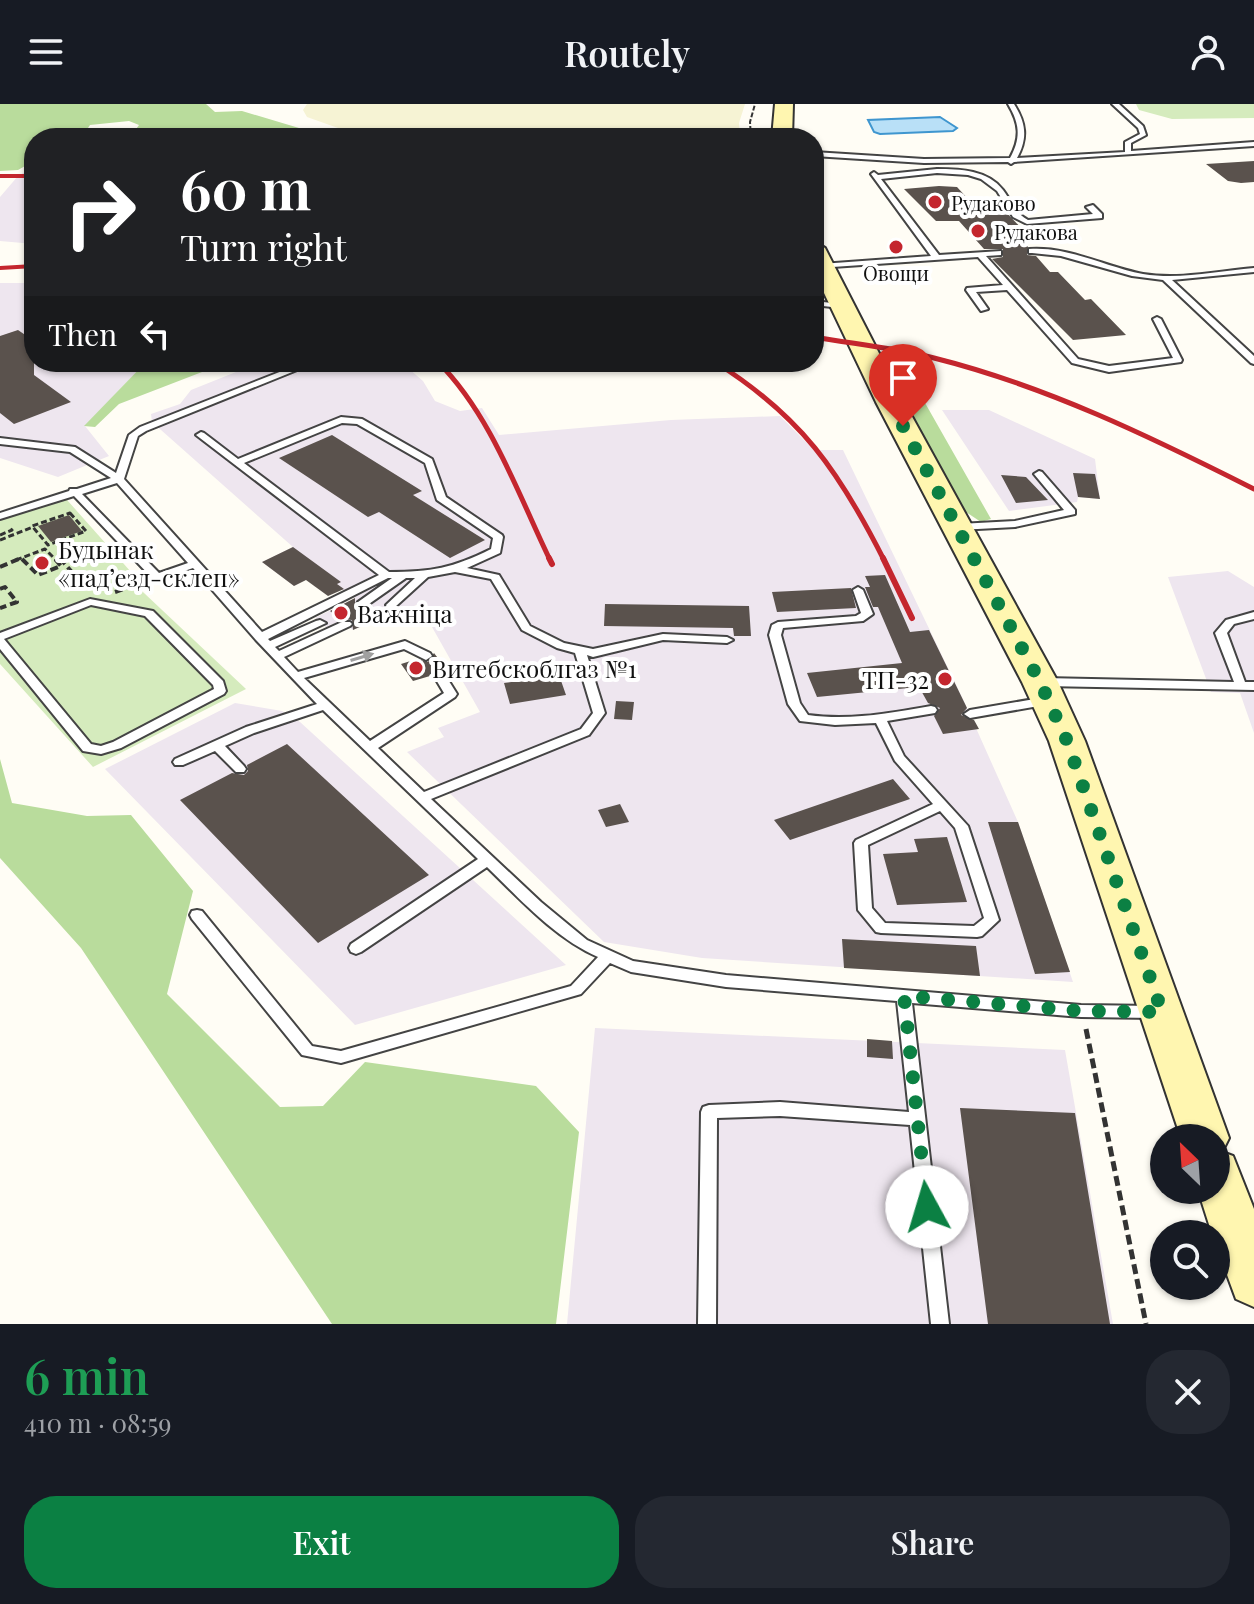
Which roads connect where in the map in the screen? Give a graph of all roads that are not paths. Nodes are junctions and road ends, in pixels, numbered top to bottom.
1 (784, 104) edge
2 (1011, 104) edge
3 (1115, 104) edge
4 (783, 128) edge
5 (1254, 144) edge
6 (1128, 153) junction
7 (824, 155) edge
8 (866, 161) junction
9 (1011, 162) junction
10 (876, 177) junction
11 (1090, 207) dead end
12 (1032, 251) dead end
13 (998, 253) dead end
14 (981, 255) junction
15 (824, 257) edge
16 (937, 258) junction
17 (1254, 270) edge
18 (1165, 278) junction
19 (1009, 287) junction
20 (828, 304) edge
21 (984, 309) dead end
22 (1157, 319) dead end
23 (1254, 361) edge
24 (288, 372) edge
25 (201, 435) dead end
26 (0, 441) edge
27 (238, 462) junction
28 (1039, 474) dead end
29 (119, 479) junction
30 (74, 491) junction
31 (0, 516) edge
32 (959, 527) junction
33 (194, 564) junction
34 (459, 570) junction
35 (386, 575) junction
36 (403, 575) junction
37 (424, 576) junction
38 (858, 590) dead end
39 (362, 604) dead end
40 (391, 605) dead end
41 (1254, 615) edge
42 (320, 623) dead end
43 (346, 624) dead end
44 (0, 640) edge
45 (727, 640) dead end
46 (268, 647) junction
47 (580, 650) junction
48 (426, 656) dead end
49 (438, 673) dead end
50 (296, 677) junction
51 (1248, 686) edge
52 (1045, 691) junction
53 (325, 705) junction
54 (968, 710) dead end
55 (933, 714) dead end
56 (879, 717) junction
57 (216, 745) junction
58 (370, 747) junction
59 (179, 762) dead end
60 (240, 769) dead end
61 (421, 798) junction
62 (942, 805) junction
63 (487, 860) junction
64 (197, 915) dead end
65 (356, 948) dead end
66 (608, 956) junction
67 (904, 996) junction
68 (1162, 1012) junction
69 (918, 1119) junction
70 (1200, 1124) edge
71 (1227, 1204) edge
72 (1254, 1282) edge
73 (707, 1324) edge
74 (940, 1324) edge

1 - 4 main road
2 - 9 lane
3 - 6 lane
5 - 6 lane
6 - 9 lane
7 - 8 lane
8 - 9 lane
8 - 10 lane
10 - 11 lane
10 - 16 lane
12 - 18 lane
13 - 14 lane
14 - 16 lane
14 - 19 lane
15 - 16 lane
17 - 18 lane
18 - 23 lane
19 - 21 lane
19 - 22 lane
20 - 32 main road
24 - 29 lane
25 - 27 lane
26 - 29 lane
27 - 34 lane
27 - 35 lane
28 - 32 lane
29 - 30 lane
29 - 33 lane
30 - 31 lane
30 - 33 lane
32 - 52 main road
33 - 46 lane
34 - 37 lane
34 - 47 lane
35 - 36 lane
35 - 46 lane
36 - 37 lane
36 - 39 lane
37 - 40 lane
38 - 56 lane
41 - 51 lane
42 - 46 lane
43 - 46 lane
44 - 44 lane
45 - 47 lane
46 - 50 lane
47 - 61 lane
50 -> 48 lane
49 - 58 lane
50 - 53 lane
51 - 52 lane
52 - 54 lane
52 - 68 main road
53 - 57 lane
53 - 58 lane
55 - 56 lane
56 - 62 lane
57 - 59 lane
57 - 60 lane
58 - 61 lane
61 - 63 lane
62 - 62 lane
63 - 65 lane
63 - 66 lane
64 - 66 lane
66 - 67 lane
67 - 68 lane
67 - 69 lane
68 - 70 main road
69 - 73 lane
69 - 74 lane
71 - 72 main road

